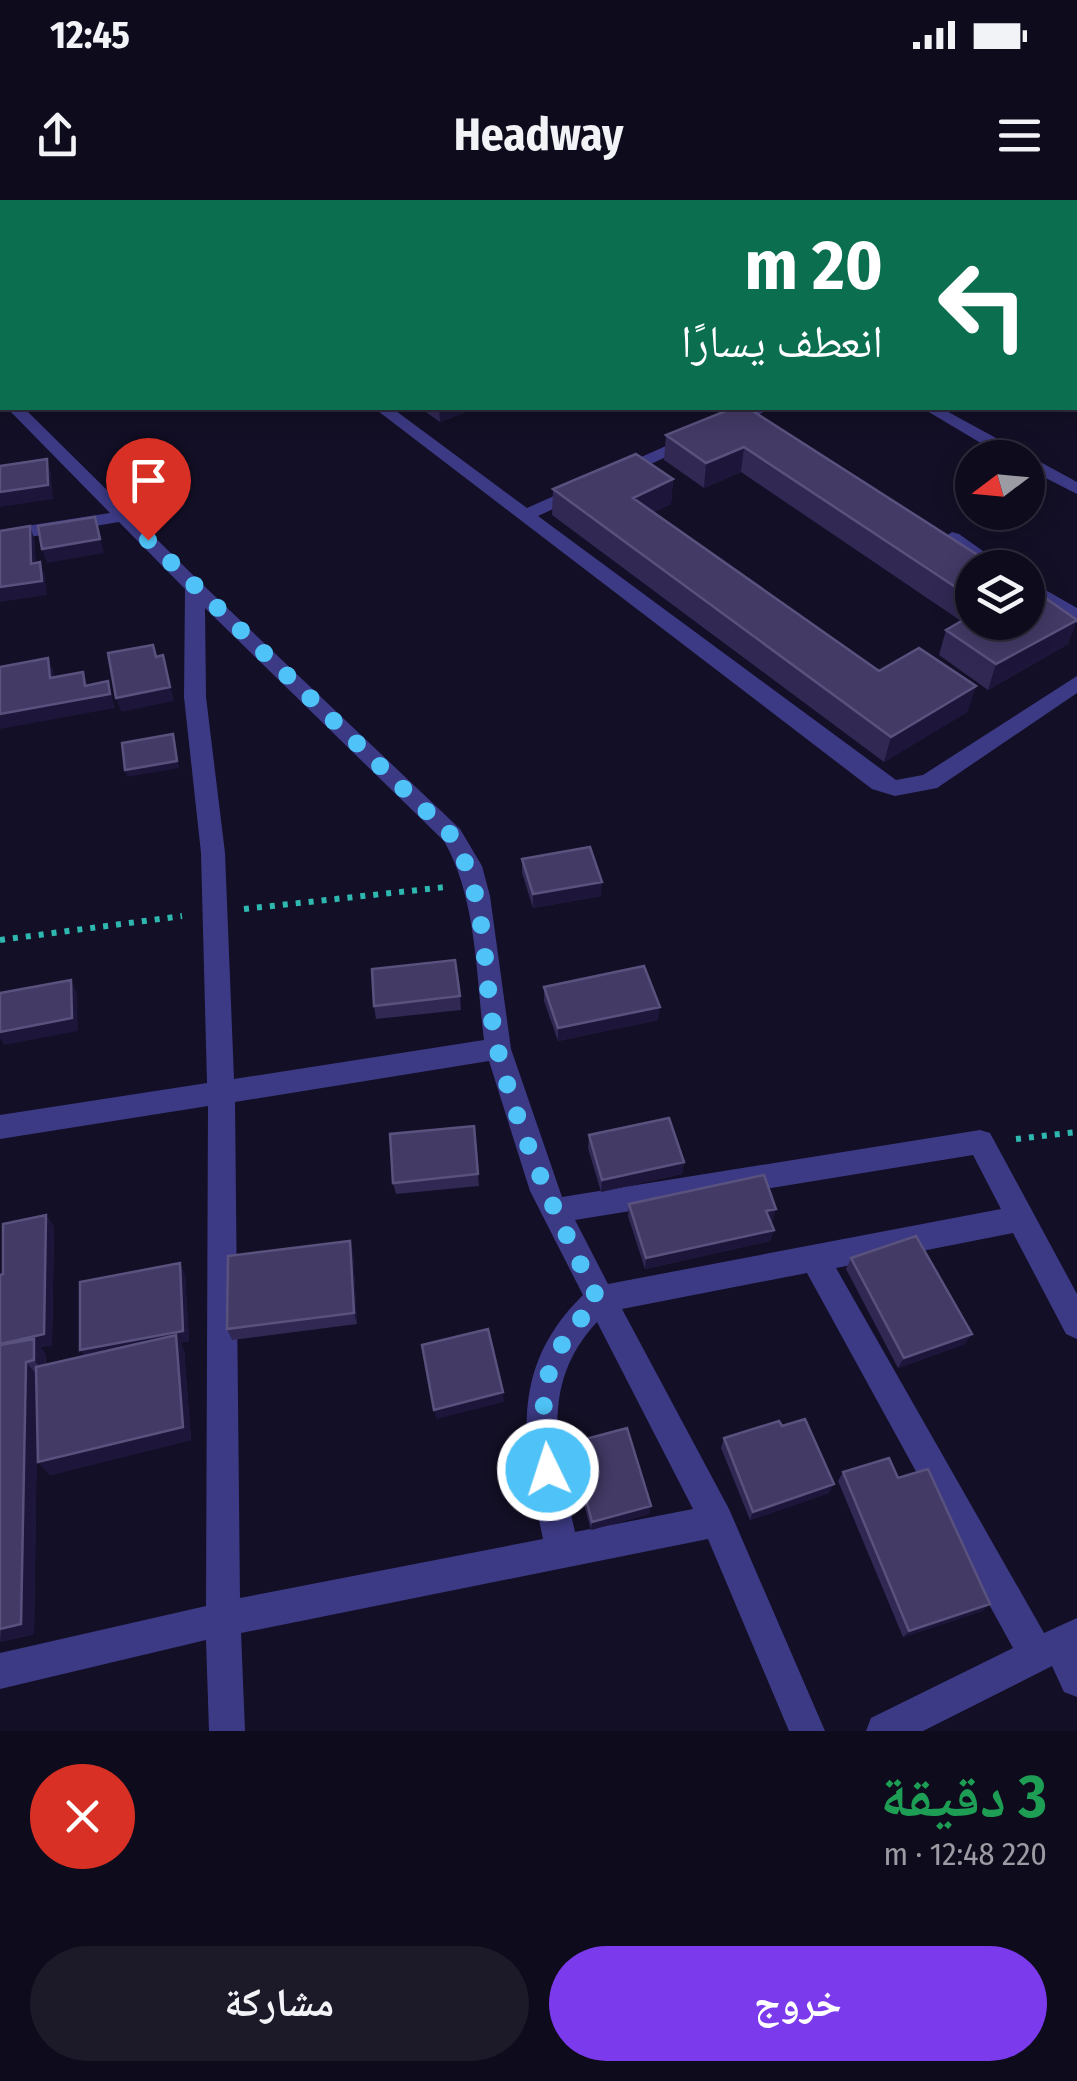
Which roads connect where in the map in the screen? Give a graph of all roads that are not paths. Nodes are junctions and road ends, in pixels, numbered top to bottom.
1 (17, 410) edge
2 (385, 410) edge
3 (934, 410) edge
4 (756, 413) edge
5 (988, 440) edge
6 (1045, 471) edge
7 (1077, 489) edge
8 (124, 516) junction
9 (524, 516) junction
10 (932, 526) edge
11 (0, 536) edge
12 (970, 550) edge
13 (195, 588) junction
14 (1045, 596) edge
15 (1077, 616) edge
16 (1077, 683) edge
17 (498, 1049) junction
18 (221, 1091) junction
19 (0, 1127) edge
20 (553, 1210) junction
21 (1018, 1219) junction
22 (814, 1257) junction
23 (598, 1300) junction
24 (1077, 1324) edge
25 (717, 1521) junction
26 (562, 1551) junction
27 (223, 1619) junction
28 (1058, 1645) edge
29 (0, 1671) edge
30 (1077, 1679) edge
31 (891, 1730) edge
32 (228, 1731) edge
33 (807, 1731) edge

1 - 8 street
2 - 9 street
3 - 5 street
4 - 9 street
6 - 7 street
8 - 11 street
8 - 13 street
9 - 16 street
10 - 12 street
13 - 17 street
13 - 18 street
14 - 15 street
17 - 18 street
17 - 20 street
18 - 19 street
18 - 27 street
20 - 21 street
20 - 23 street
21 - 22 street
21 - 24 street
22 - 23 street
22 - 28 street
23 - 25 street
23 - 26 street
25 - 26 street
25 - 33 street
26 - 27 street
27 - 29 street
27 - 32 street
28 - 30 street
28 - 31 street

